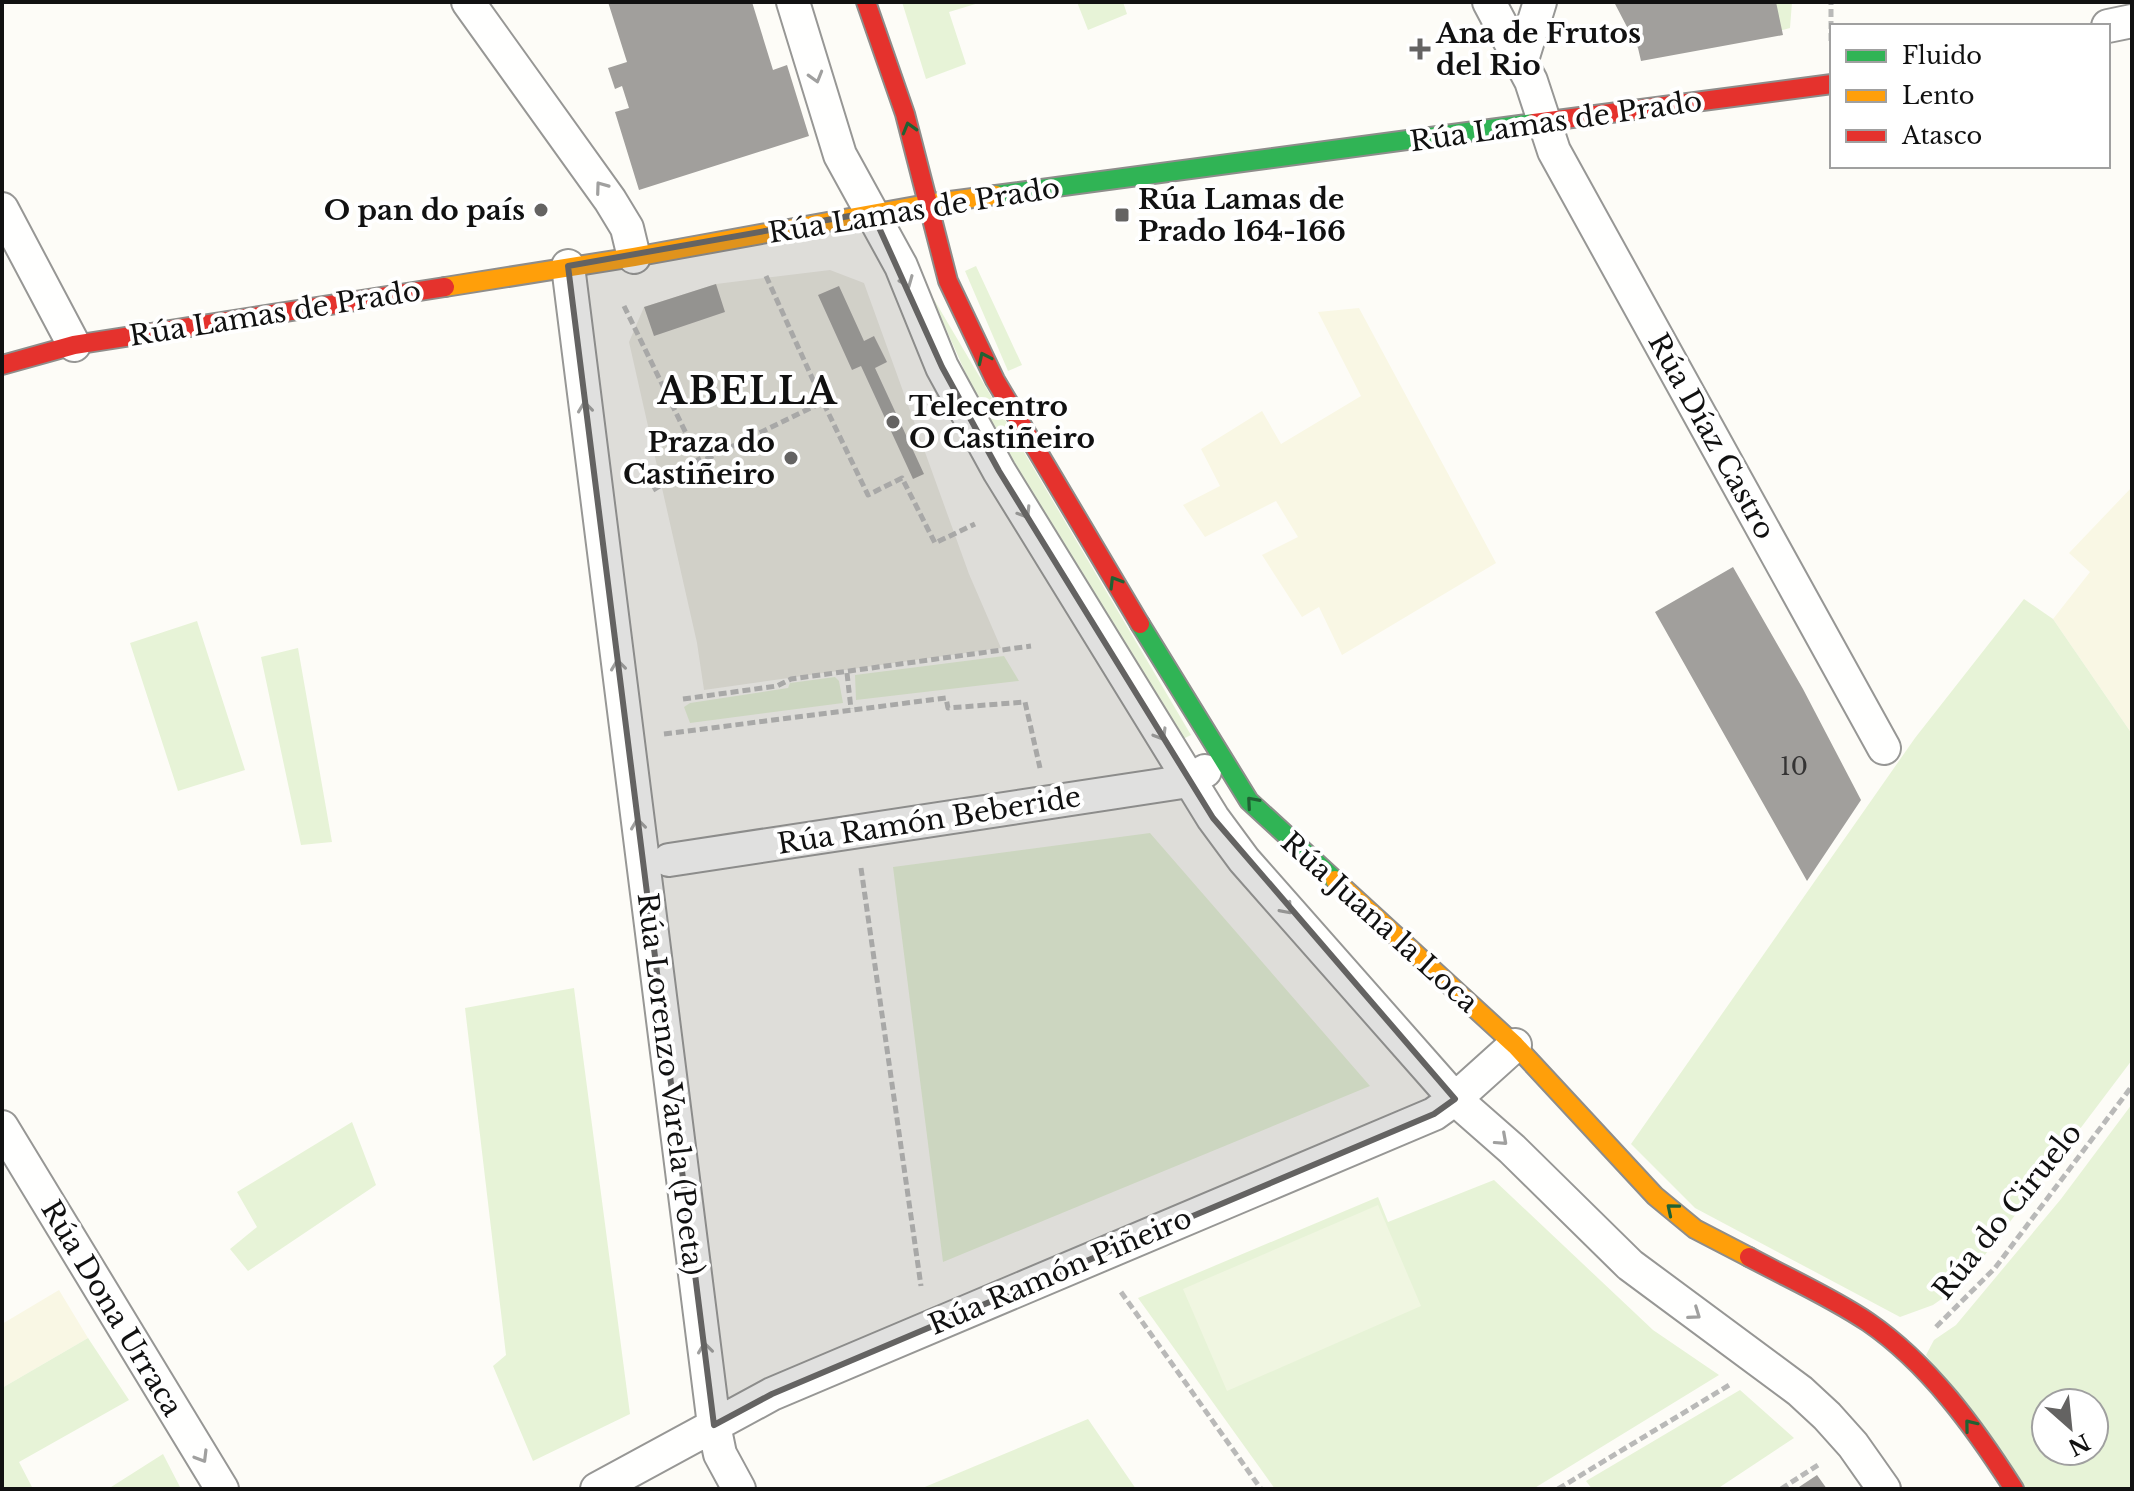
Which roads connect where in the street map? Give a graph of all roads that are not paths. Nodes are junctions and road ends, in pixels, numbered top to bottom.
1 (468, 2) edge
2 (793, 2) edge
3 (866, 2) edge
4 (1489, 2) edge
5 (1540, 2) edge
6 (2132, 21) edge
7 (2110, 26) edge
8 (1521, 63) junction
9 (1830, 84) edge
10 (1545, 123) junction
11 (927, 204) junction
12 (2, 209) edge
13 (872, 212) junction
14 (634, 257) junction
15 (568, 266) junction
16 (74, 345) junction
17 (2, 365) edge
18 (1884, 748) dead end
19 (1223, 761) junction
20 (1189, 781) junction
21 (669, 860) dead end
22 (1515, 1045) junction
23 (1455, 1099) junction
24 (2, 1127) edge
25 (714, 1425) junction
26 (222, 1489) edge
27 (597, 1489) edge
28 (739, 1489) edge
29 (1884, 1489) edge
30 (2014, 1489) edge

14 -> 1 street
2 -> 13 street, Rúa Juana la Loca
11 -> 3 street, Rúa Juana la Loca
4 - 8 street, Rúa Díaz Castro
5 - 8 street
6 - 7 street
8 - 10 street, Rúa Díaz Castro
9 - 10 street, Rúa Lamas de Prado
10 - 11 street, Rúa Lamas de Prado
10 - 18 street, Rúa Díaz Castro
11 - 13 street, Rúa Lamas de Prado
19 -> 11 street, Rúa Juana la Loca
12 - 16 street
13 - 14 street, Rúa Lamas de Prado
13 -> 20 street, Rúa Juana la Loca
14 - 15 street, Rúa Lamas de Prado
15 - 16 street, Rúa Lamas de Prado
25 -> 15 street, Rúa Lorenzo Varela (Poeta)
16 - 17 street, Rúa Lamas de Prado
19 - 20 street
22 -> 19 street, Rúa Juana la Loca
20 - 21 street, Rúa Ramón Beberide
20 -> 23 street, Rúa Juana la Loca
22 - 23 street, Rúa Ramón Piñeiro
30 -> 22 street, Rúa Juana la Loca
23 - 25 street, Rúa Ramón Piñeiro
23 -> 29 street, Rúa Juana la Loca
24 -> 26 street, Rúa Dona Urraca
25 - 27 street, Rúa Ramón Piñeiro
25 - 28 street, Rúa Lorenzo Varela (Poeta)

